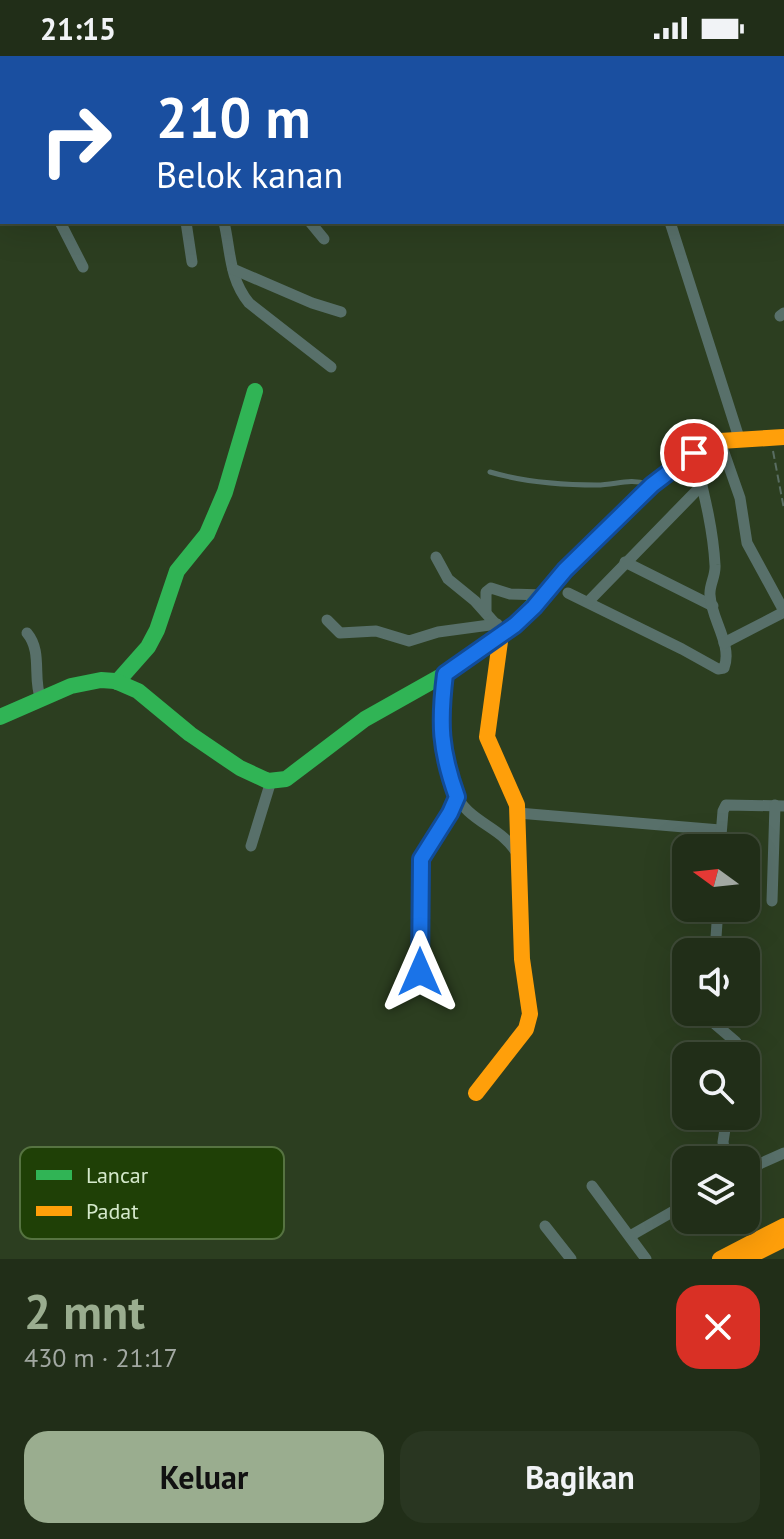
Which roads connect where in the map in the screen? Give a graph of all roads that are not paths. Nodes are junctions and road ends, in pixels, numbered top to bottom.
1 (61, 224) edge
2 (186, 224) edge
3 (224, 224) edge
4 (312, 224) edge
5 (671, 224) edge
6 (324, 239) dead end
7 (192, 262) dead end
8 (83, 267) dead end
9 (233, 269) junction
10 (341, 312) dead end
11 (331, 367) dead end
12 (255, 391) dead end
13 (777, 438) edge
14 (720, 441) junction
15 (740, 441) junction
16 (694, 453) junction
17 (490, 472) dead end
18 (652, 485) junction
19 (702, 485) junction
20 (436, 557) dead end
21 (625, 562) junction
22 (568, 593) dead end
23 (544, 595) junction
24 (588, 602) junction
25 (713, 606) junction
26 (486, 611) junction
27 (784, 612) edge
28 (327, 620) dead end
29 (500, 630) junction
30 (27, 633) dead end
31 (724, 643) junction
32 (445, 674) junction
33 (117, 682) junction
34 (41, 700) junction
35 (0, 717) edge
36 (271, 781) junction
37 (457, 797) junction
38 (779, 805) edge
39 (518, 813) junction
40 (720, 830) junction
41 (720, 834) edge
42 (251, 846) dead end
43 (519, 856) junction
44 (772, 901) dead end
45 (420, 972) dead end
46 (717, 1026) edge
47 (736, 1042) edge
48 (476, 1093) dead end
49 (784, 1153) edge
50 (760, 1164) edge
51 (592, 1186) dead end
52 (672, 1212) edge
53 (545, 1226) dead end
54 (784, 1226) edge
55 (630, 1236) junction
56 (784, 1239) edge
57 (571, 1259) edge
58 (646, 1259) edge
59 (720, 1259) edge
60 (744, 1259) edge

1 - 8 street
2 - 7 street
3 - 9 street
4 - 6 street
5 - 15 street
9 - 10 street
9 - 11 street
12 - 33 street
13 - 15 street
14 - 15 street
14 - 16 street
14 - 27 street
16 - 18 street
16 - 19 street
17 - 18 lane
18 - 23 street
19 - 21 street
19 - 25 street
20 - 26 street
21 - 24 street
21 - 25 street
22 - 24 street
23 - 26 street
23 - 29 street
24 - 31 street
25 - 31 street
26 - 29 street
27 - 31 street
28 - 29 street
29 - 32 street
29 - 39 street
30 - 34 street
32 - 36 street
32 - 37 street
33 - 34 street
33 - 36 street
34 - 35 street
36 - 42 street
37 - 43 street
37 - 45 street
38 - 40 street
38 - 44 street
39 - 40 street
39 - 43 street
40 - 41 street
43 - 48 street
46 - 47 street
49 - 50 street
51 - 55 street
52 - 55 street
53 - 57 street
54 - 59 street
55 - 58 street
56 - 60 street

